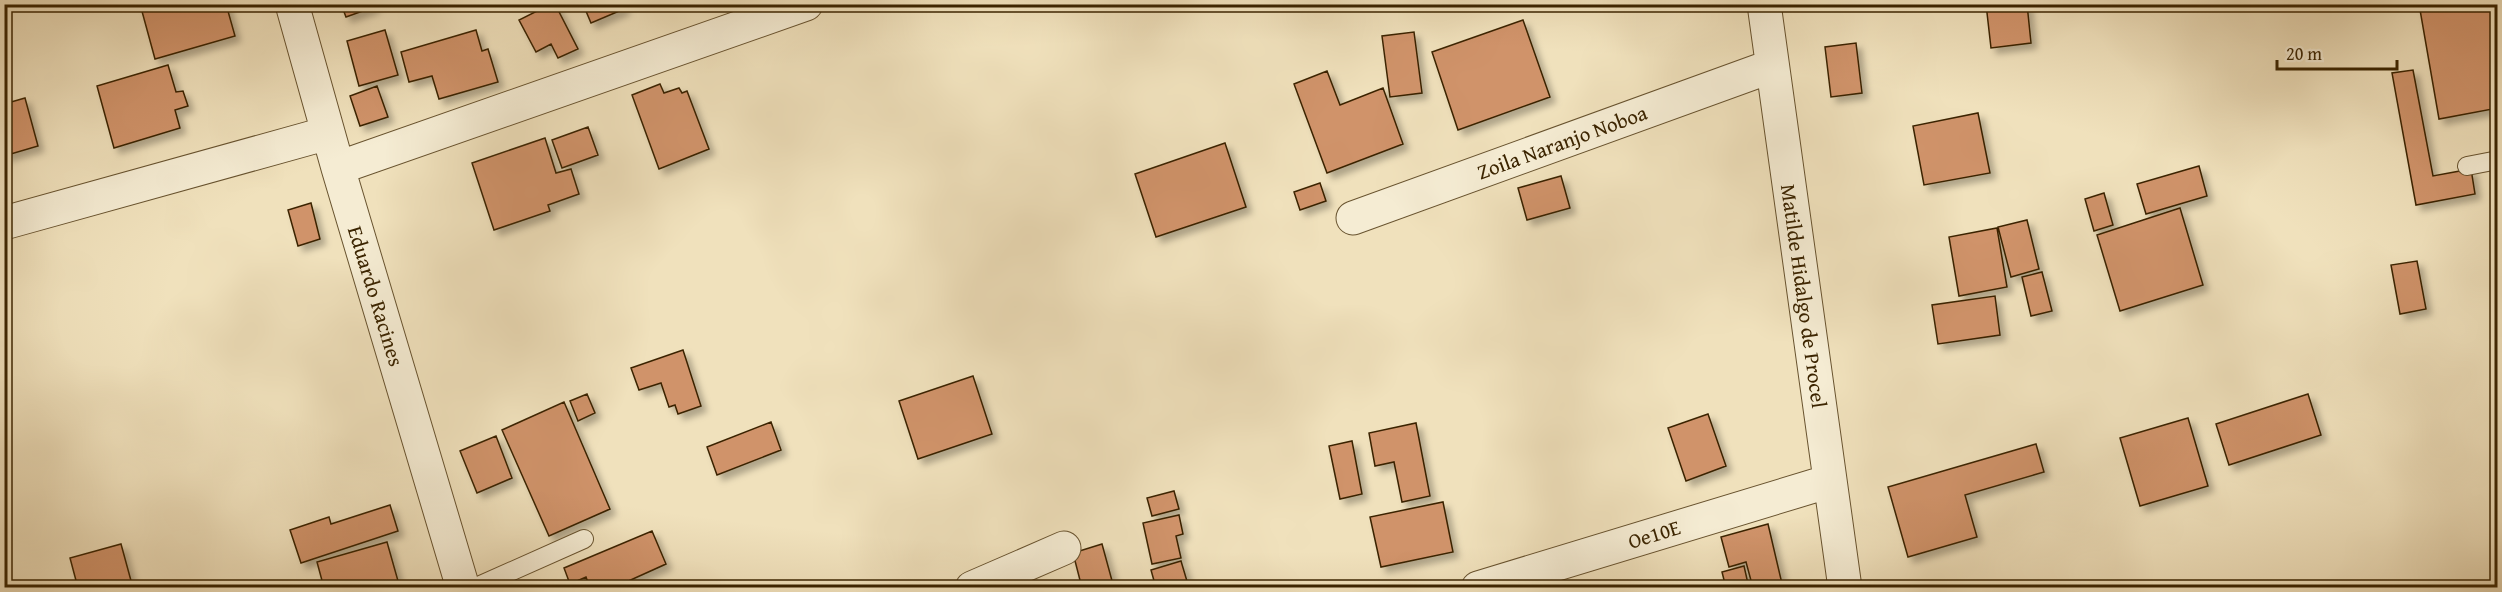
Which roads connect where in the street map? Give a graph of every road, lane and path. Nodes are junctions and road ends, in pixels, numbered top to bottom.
1 (292, 4) edge
2 (806, 4) edge
3 (1764, 4) edge
4 (1772, 66) junction
5 (328, 133) junction
6 (2498, 160) edge
7 (2467, 166) dead end
8 (338, 168) junction
9 (1353, 218) dead end
10 (4, 223) edge
11 (1830, 481) junction
12 (584, 539) dead end
13 (1064, 548) dead end
14 (463, 588) edge
15 (474, 588) edge
16 (972, 588) edge
17 (1478, 588) edge
18 (1845, 588) edge

1 - 5 street, Eduardo Racines
2 - 8 street
3 - 4 street, Matilde Hidalgo de Procel
4 - 9 street, Zoila Naranjo Noboa
4 - 11 street, Matilde Hidalgo de Procel
5 - 8 street, Eduardo Racines
5 - 10 street
6 - 7 lane
8 - 14 street, Eduardo Racines
11 - 17 street, Oe10E
11 - 18 street, Matilde Hidalgo de Procel
12 - 15 lane
13 - 16 street

